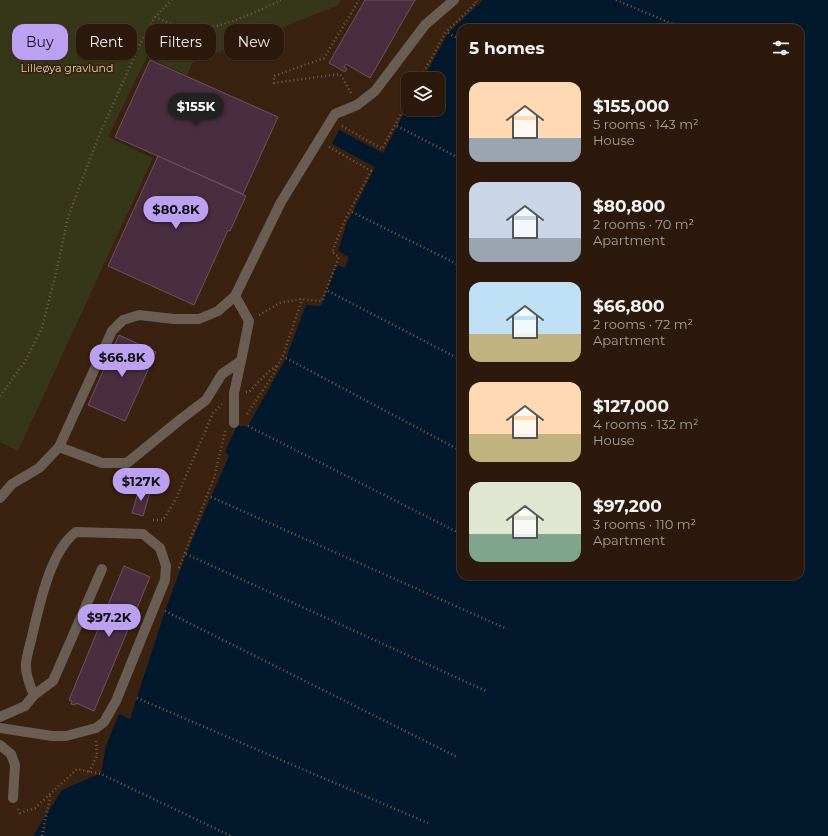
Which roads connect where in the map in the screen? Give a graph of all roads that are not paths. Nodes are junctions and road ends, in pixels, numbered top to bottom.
1 (454, 0) edge
2 (235, 296) junction
3 (241, 361) junction
4 (234, 423) road end
5 (59, 447) junction
6 (0, 498) edge
7 (102, 569) dead end
8 (34, 695) junction
9 (0, 717) edge
10 (0, 728) edge
11 (0, 745) edge
12 (13, 798) road end

1 - 2 lane
2 - 3 lane
2 - 5 lane
3 - 4 lane
3 - 5 lane
5 - 6 lane
7 - 8 lane
8 - 9 lane
8 - 10 lane
11 - 12 lane

